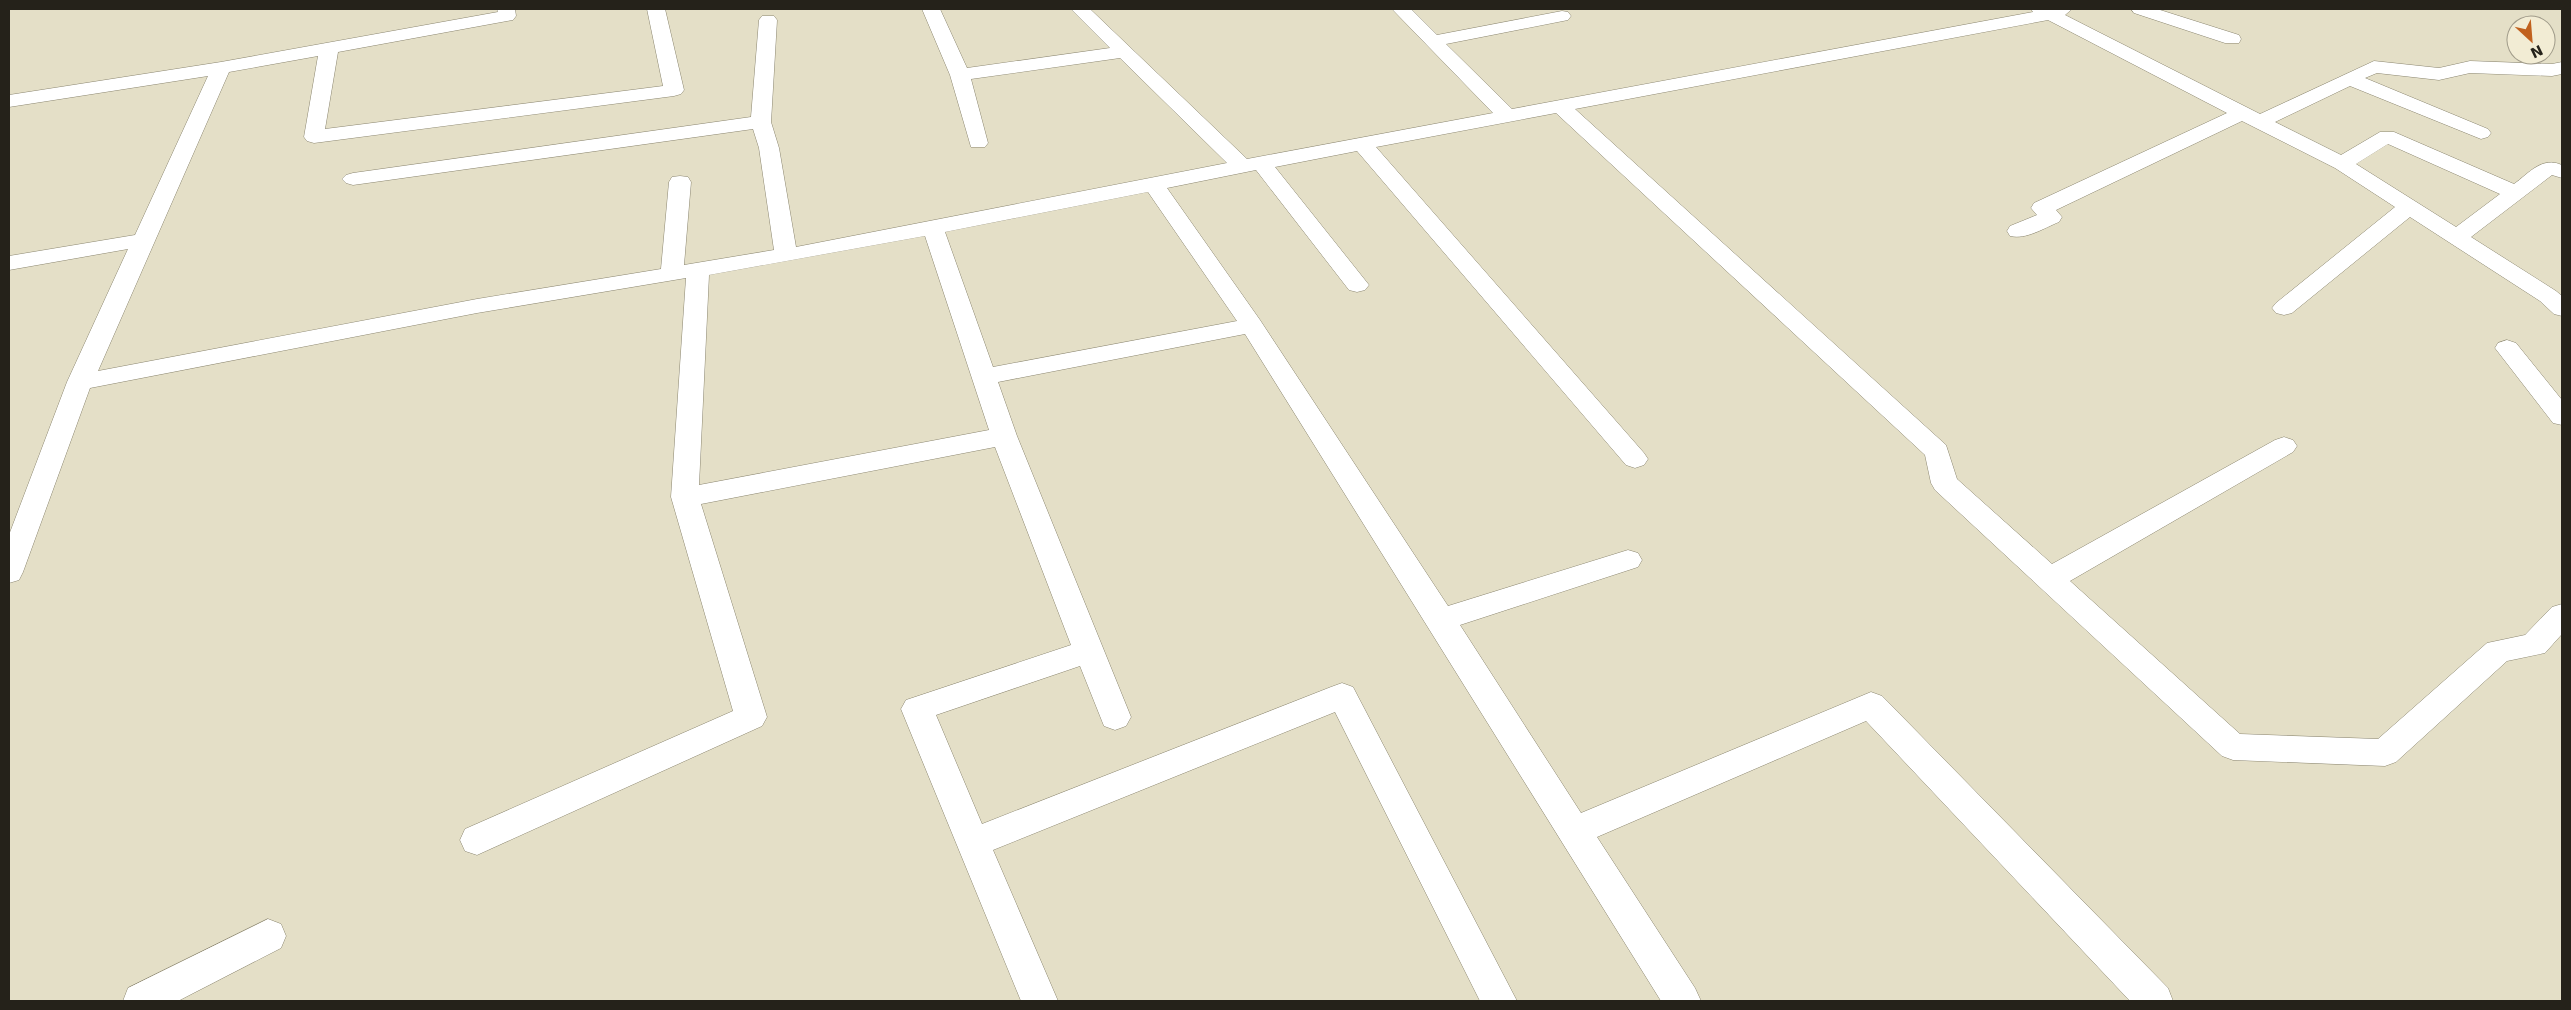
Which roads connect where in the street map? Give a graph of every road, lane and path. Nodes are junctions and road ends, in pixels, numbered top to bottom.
1 (506, 9) edge
2 (656, 9) edge
3 (931, 9) edge
4 (1080, 9) edge
5 (1401, 9) edge
6 (2140, 9) edge
7 (2051, 10) edge
8 (1562, 16) dead end
9 (768, 20) dead end
10 (2232, 39) dead end
11 (1433, 41) junction
12 (329, 48) junction
13 (1124, 52) junction
14 (221, 68) junction
15 (2562, 68) edge
16 (960, 76) junction
17 (2350, 79) junction
18 (9, 101) edge
19 (1561, 107) junction
20 (2431, 112) junction
21 (1508, 117) junction
22 (2250, 118) junction
23 (761, 122) junction
24 (2480, 133) dead end
25 (2387, 136) junction
26 (978, 143) dead end
27 (1362, 144) junction
28 (2342, 164) junction
29 (1252, 165) junction
30 (2562, 172) edge
31 (353, 179) dead end
32 (680, 182) dead end
33 (1154, 184) junction
34 (2516, 192) junction
35 (2409, 206) junction
36 (933, 228) junction
37 (2018, 231) dead end
38 (2456, 237) junction
39 (144, 240) junction
40 (786, 255) junction
41 (9, 263) edge
42 (698, 270) junction
43 (672, 274) junction
44 (1358, 285) dead end
45 (2284, 308) dead end
46 (2562, 309) edge
47 (1252, 326) junction
48 (2507, 348) dead end
49 (984, 377) junction
50 (80, 382) junction
51 (2562, 417) edge
52 (1004, 436) junction
53 (2284, 446) dead end
54 (1635, 460) dead end
55 (684, 497) junction
56 (1628, 560) dead end
57 (9, 572) edge
58 (2050, 578) junction
59 (2562, 614) edge
60 (1441, 620) junction
61 (1089, 651) junction
62 (1114, 717) dead end
63 (1575, 831) junction
64 (477, 840) dead end
65 (973, 843) junction
66 (268, 936) dead end
67 (141, 1001) edge
68 (1039, 1001) edge
69 (1499, 1001) edge
70 (1682, 1001) edge
71 (2155, 1001) edge

1 - 12 street
2 - 12 street
3 - 16 street
4 - 13 street
5 - 11 street
6 - 10 street
7 - 19 street
7 - 22 street
8 - 11 street
9 - 23 street
11 - 21 street
12 - 14 street
13 - 16 street
13 - 29 street
14 - 18 street
14 - 39 street
15 - 17 street
16 - 26 street
17 - 20 street
17 - 22 street
19 - 21 street
19 - 58 street
20 - 24 street
20 - 25 street
21 - 27 street
22 - 28 street
22 - 37 street
23 - 31 street
23 - 40 street
25 - 28 street
25 - 34 street
27 - 29 street
27 - 54 street
28 - 35 street
29 - 33 street
29 - 44 street
30 - 34 street
32 - 43 street
33 - 36 street
33 - 47 street
34 - 38 street
35 - 38 street
35 - 45 street
36 - 40 street
36 - 49 street
38 - 46 street
39 - 41 street
39 - 50 street
40 - 42 street
42 - 43 street
42 - 55 street
43 - 50 street
47 - 49 street
47 - 60 street
48 - 51 street
49 - 52 street
50 - 57 street
52 - 55 street
52 - 61 street
53 - 58 street
55 - 64 street
56 - 60 street
58 - 59 street
60 - 63 street
61 - 62 street
61 - 65 street
63 - 70 street
63 - 71 street
65 - 68 street
65 - 69 street
66 - 67 street

